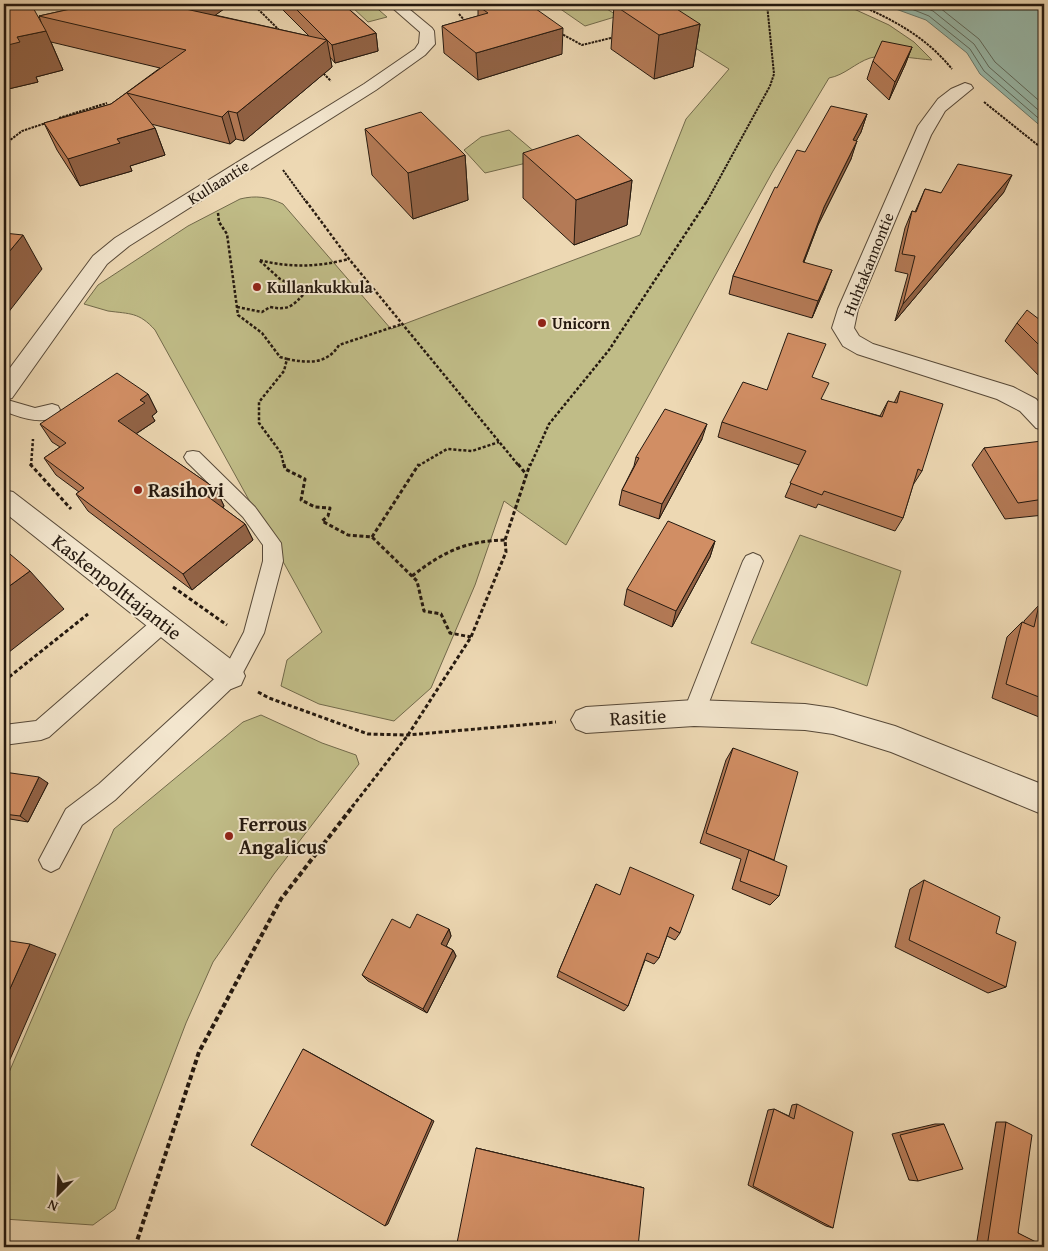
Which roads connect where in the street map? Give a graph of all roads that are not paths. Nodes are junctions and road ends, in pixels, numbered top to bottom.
1 (396, 4) edge
2 (965, 88) dead end
3 (4, 392) edge
4 (4, 404) edge
5 (52, 410) dead end
6 (1044, 422) edge
7 (193, 457) dead end
8 (4, 499) edge
9 (753, 561) dead end
10 (163, 624) junction
11 (231, 676) junction
12 (694, 714) junction
13 (586, 720) road end
14 (4, 735) edge
15 (1044, 800) edge
16 (51, 860) dead end

1 - 3 street, Kullaantie
2 - 6 street, Huhtakannontie
4 - 5 lane
7 - 11 lane
8 - 10 street, Kaskenpolttajantie
9 - 12 lane
10 - 11 street, Kaskenpolttajantie
10 - 14 lane
11 - 16 lane
12 - 13 street, Rasitie
12 - 15 street, Rasitie

